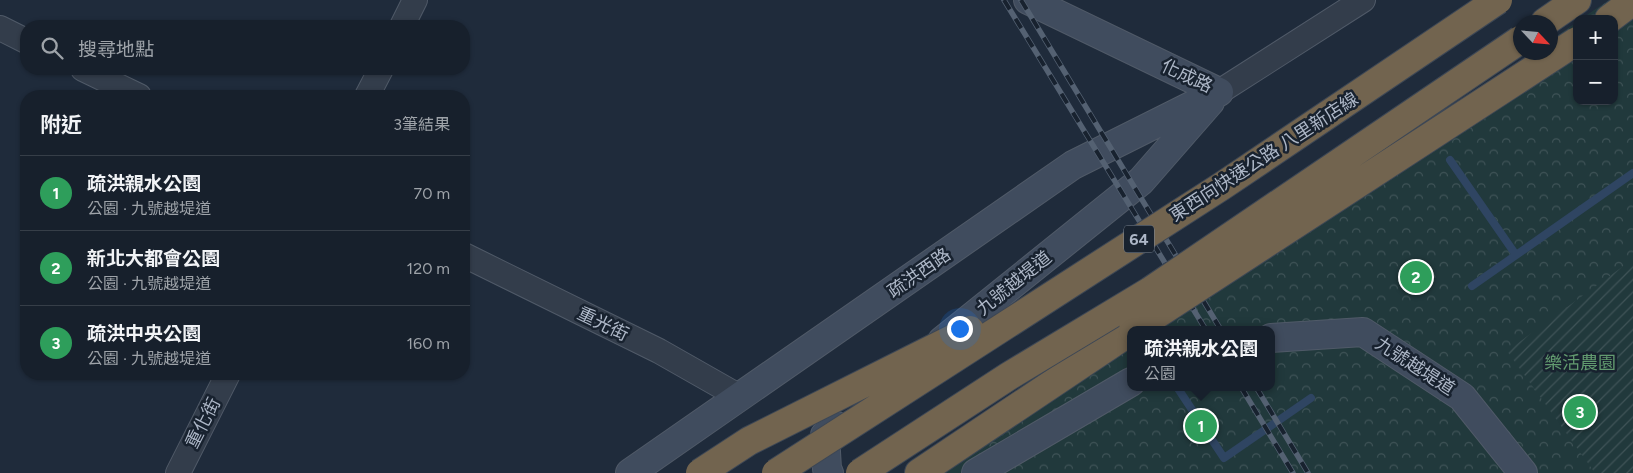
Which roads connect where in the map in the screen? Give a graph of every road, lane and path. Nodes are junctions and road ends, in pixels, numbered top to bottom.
1 (415, 0) edge
2 (1028, 0) edge
3 (1363, 0) edge
4 (1498, 0) edge
5 (1577, 0) edge
6 (1633, 1) edge
7 (1555, 15) edge
8 (1614, 15) edge
9 (405, 20) edge
10 (0, 28) edge
11 (20, 38) edge
12 (1573, 44) edge
13 (1513, 45) edge
14 (95, 75) edge
15 (378, 75) edge
16 (127, 90) edge
17 (370, 90) edge
18 (1219, 92) junction
19 (470, 258) edge
20 (1099, 265) junction
21 (1138, 326) edge
22 (1127, 333) edge
23 (1275, 338) edge
24 (225, 380) edge
25 (1127, 384) edge
26 (740, 397) junction
27 (178, 473) edge
28 (630, 473) edge
29 (700, 473) edge
30 (776, 473) edge
31 (829, 473) edge
32 (860, 473) edge
33 (919, 473) edge
34 (976, 473) edge
35 (1522, 473) edge

1 - 9 street
2 - 18 street, 化成路
3 - 18 street, 化成路
4 - 20 highway, 東西向快速公路 八里新店線 / 64, bridge
5 - 7 highway
6 - 8 highway
10 - 11 street
12 - 21 highway, bridge
13 - 32 highway, bridge
14 - 16 street
15 - 17 street
18 - 26 street, 疏洪西路
18 - 31 street, 九號越堤道
19 - 26 street, 重光街
20 - 29 highway, bridge
20 - 30 highway, 東西向快速公路 八里新店線 / 64, bridge
22 - 33 highway
23 - 35 street, 九號越堤道
24 - 27 street, 重化街
25 - 34 street
26 - 28 street, 疏洪西路

